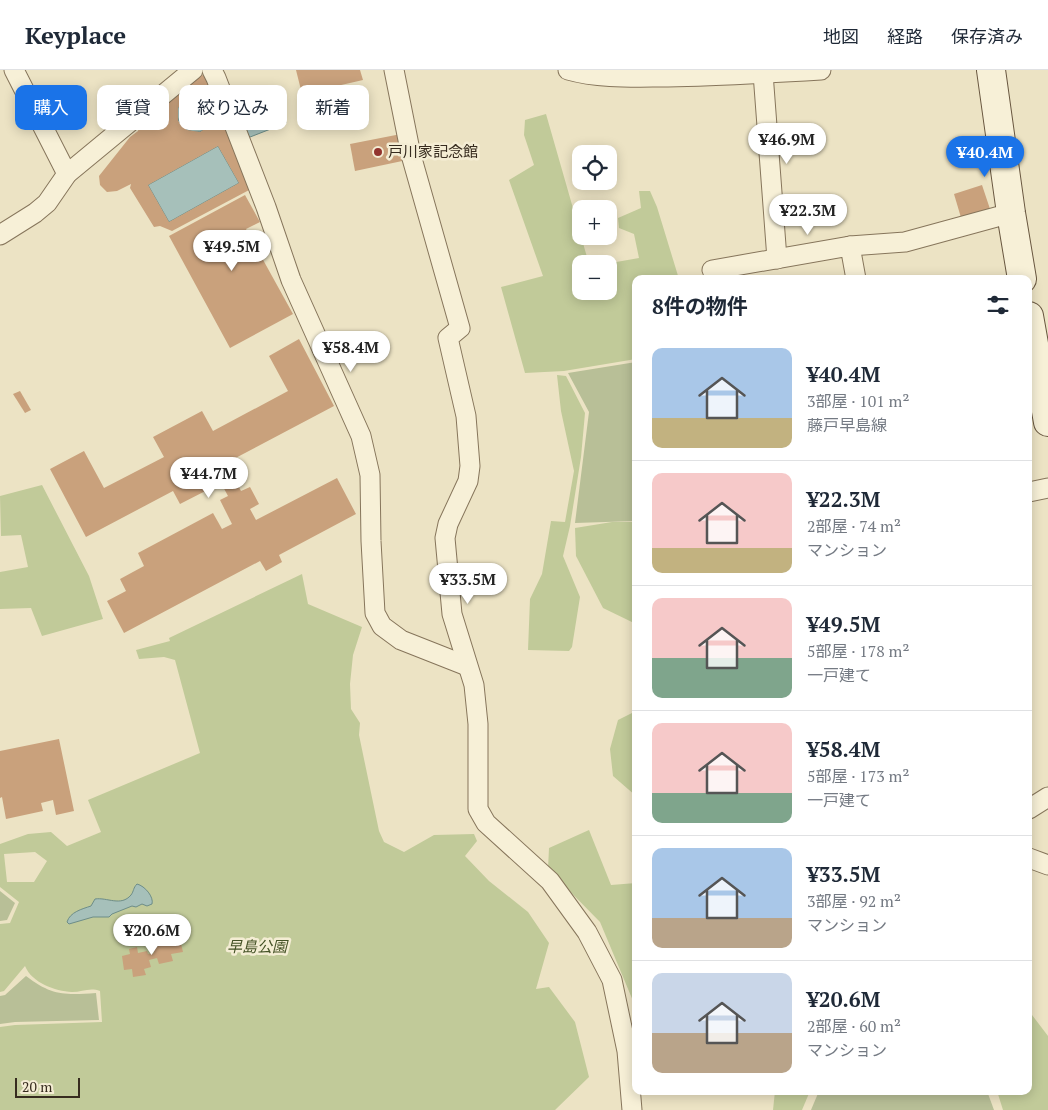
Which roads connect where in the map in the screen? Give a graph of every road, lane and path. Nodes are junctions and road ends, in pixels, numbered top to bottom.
1 (14, 70) edge
2 (193, 70) edge
3 (212, 70) edge
4 (394, 70) edge
5 (568, 70) edge
6 (821, 70) edge
7 (990, 70) edge
8 (718, 73) edge
9 (763, 74) junction
10 (67, 174) junction
11 (1011, 213) junction
12 (0, 235) edge
13 (850, 246) junction
14 (777, 259) junction
15 (712, 270) dead end
16 (855, 275) edge
17 (1021, 275) edge
18 (1032, 333) edge
19 (1048, 422) edge
20 (1048, 488) edge
21 (1032, 491) edge
22 (468, 666) junction
23 (1048, 797) edge
24 (1032, 807) edge
25 (1032, 859) edge
26 (1048, 865) edge
27 (632, 1110) edge

1 - 10 street
2 - 10 street
3 - 22 street
4 - 22 street
5 - 8 street
6 - 9 street
7 - 11 main road
8 - 9 street
9 - 14 street
10 - 12 street
11 - 13 street
11 - 17 main road
13 - 14 street
13 - 16 street
14 - 15 street
18 - 19 main road
20 - 21 street
22 - 27 street
23 - 24 street
25 - 26 street

